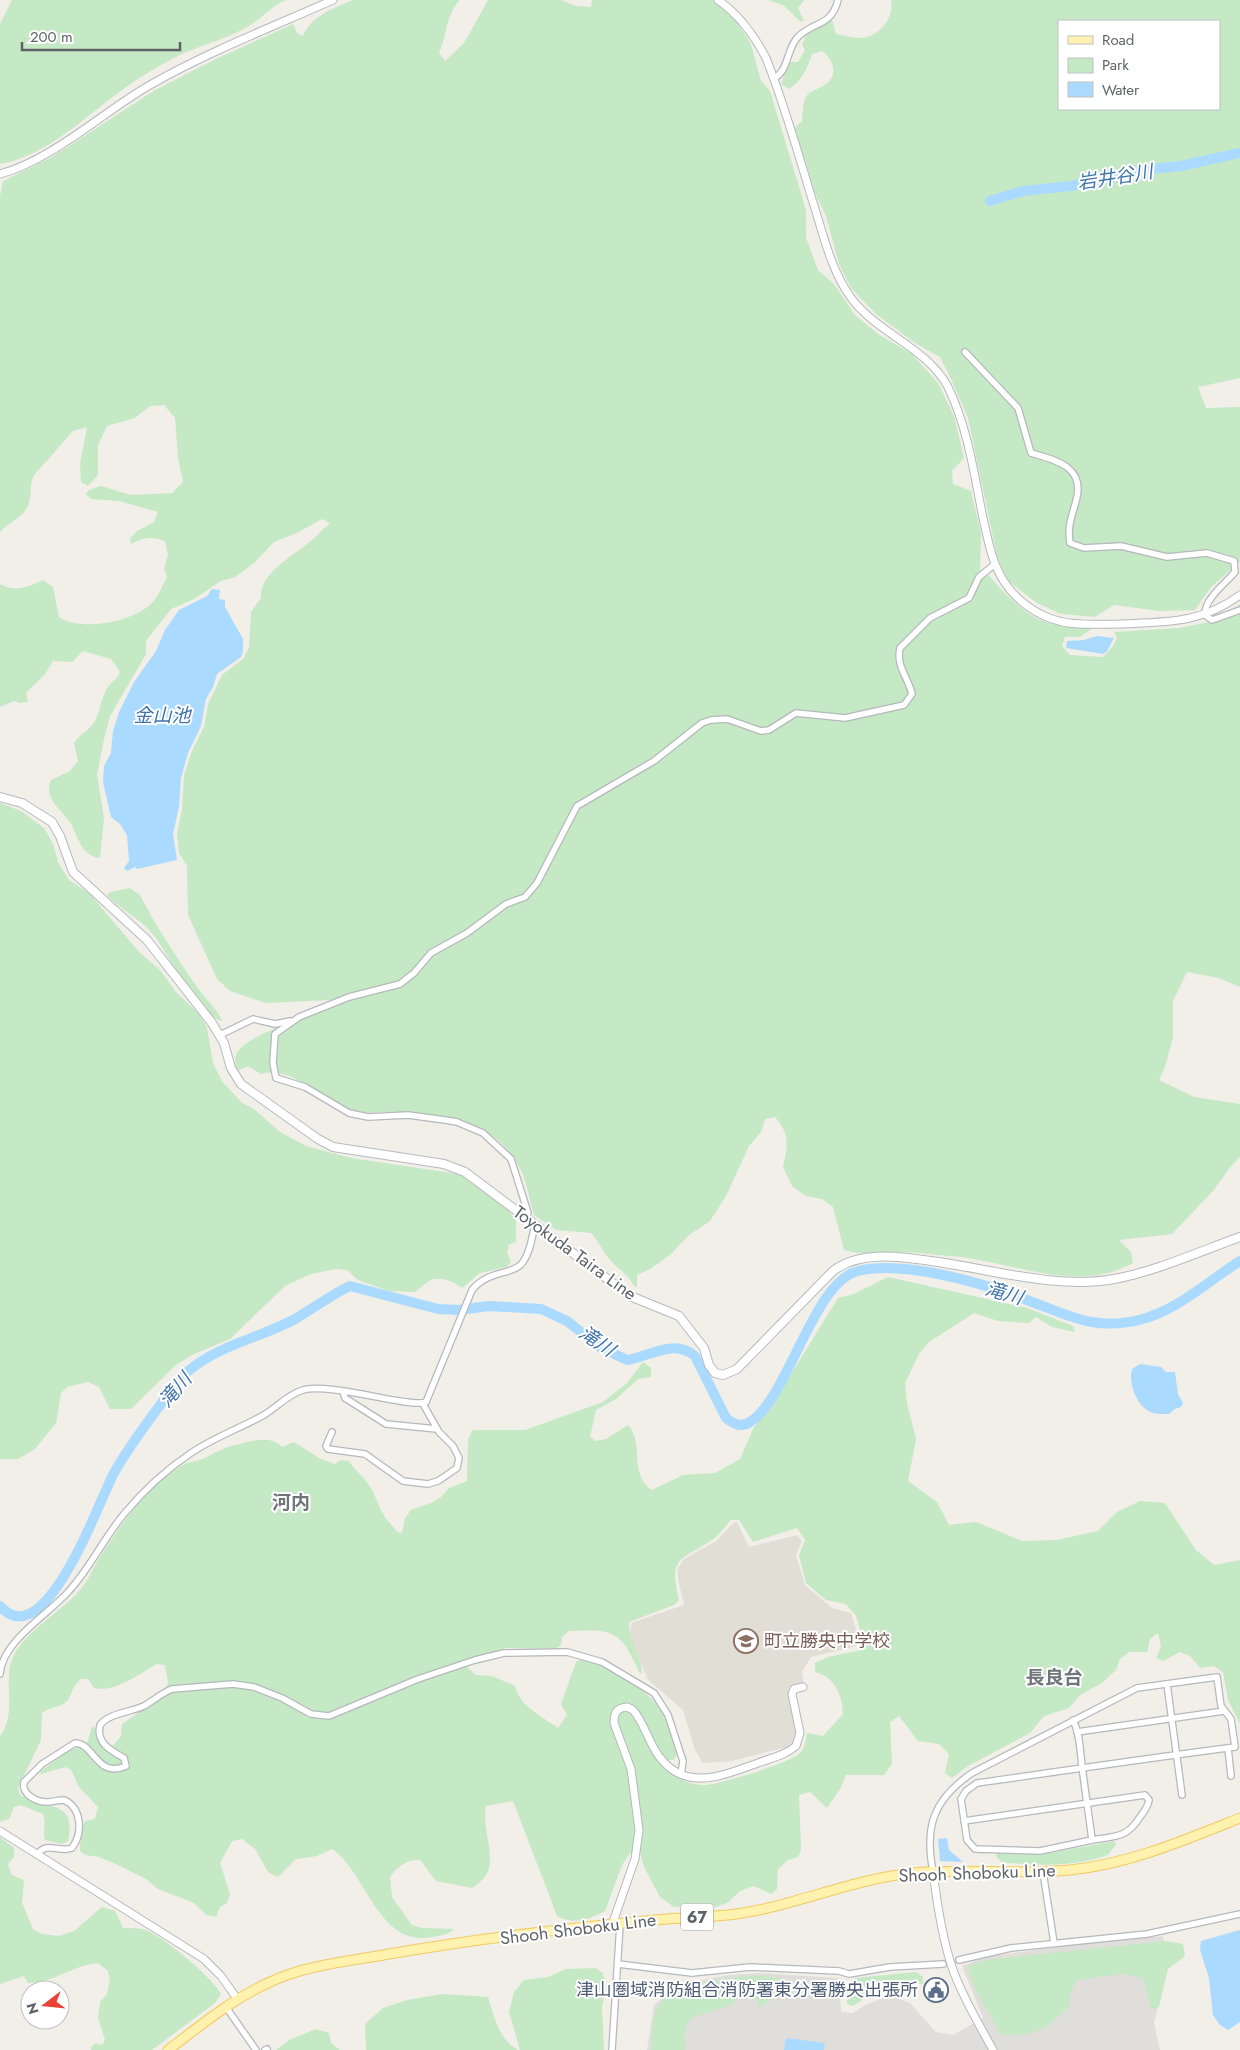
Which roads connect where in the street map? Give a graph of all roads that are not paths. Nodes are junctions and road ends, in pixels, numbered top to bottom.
1 (333, 0) edge
2 (718, 0) edge
3 (838, 0) edge
4 (774, 78) junction
5 (0, 174) edge
6 (966, 352) dead end
7 (995, 564) junction
8 (1240, 595) edge
9 (1240, 610) edge
10 (1206, 615) junction
11 (0, 797) edge
12 (292, 1020) junction
13 (220, 1035) junction
14 (526, 1217) junction
15 (536, 1224) junction
16 (1240, 1237) edge
17 (343, 1392) junction
18 (423, 1404) junction
19 (437, 1429) junction
20 (332, 1432) dead end
21 (0, 1674) edge
22 (1167, 1684) junction
23 (803, 1687) dead end
24 (1224, 1711) junction
25 (1172, 1719) junction
26 (1073, 1720) junction
27 (1077, 1732) junction
28 (1228, 1748) junction
29 (1176, 1755) junction
30 (1082, 1768) junction
31 (681, 1774) junction
32 (1231, 1776) dead end
33 (1182, 1795) dead end
34 (1088, 1805) junction
35 (1240, 1818) edge
36 (964, 1821) junction
37 (0, 1831) edge
38 (1092, 1840) junction
39 (38, 1854) junction
40 (933, 1871) junction
41 (1043, 1872) junction
42 (1240, 1914) edge
43 (616, 1924) junction
44 (1054, 1943) junction
45 (959, 1960) dead end
46 (618, 1964) junction
47 (943, 1964) dead end
48 (238, 2000) junction
49 (226, 2007) junction
50 (168, 2050) edge
51 (256, 2050) edge
52 (612, 2050) edge
53 (994, 2050) edge

1 - 5 street
2 - 4 street
3 - 4 street
4 - 7 street
6 - 10 street
7 - 10 street
7 - 12 street
8 - 10 street
9 - 10 street
11 - 13 main road, Toyokuda Taira Line
12 - 13 street
12 - 14 street
13 - 14 main road, Toyokuda Taira Line
14 - 15 main road, Toyokuda Taira Line
15 - 16 main road, Toyokuda Taira Line
15 - 18 street
17 - 18 street
17 - 19 street
17 - 21 street
18 - 19 street
19 - 20 street
22 - 24 street
22 - 25 street
22 - 26 street
23 - 31 street
24 - 25 street
24 - 28 street
25 - 27 street
25 - 29 street
26 - 27 street
26 - 40 street
27 - 30 street
28 - 29 street
28 - 32 street
29 - 30 street
29 - 33 street
30 - 34 street
30 - 36 street
31 - 39 street
31 - 43 street
34 - 36 street
34 - 38 street
34 - 38 street
35 - 41 main road, Shooh Shoboku Line / 67
36 - 38 street
37 - 39 street
39 - 48 street
40 - 41 main road, Shooh Shoboku Line / 67
40 - 43 main road, Shooh Shoboku Line / 67
40 - 53 street
41 - 44 street
42 - 44 street
43 - 46 street
43 - 48 main road, Shooh Shoboku Line / 67
44 - 45 street
46 - 47 street
46 - 52 street
48 - 49 main road, Shooh Shoboku Line / 67
49 - 50 main road, Shooh Shoboku Line / 67
49 - 51 street

